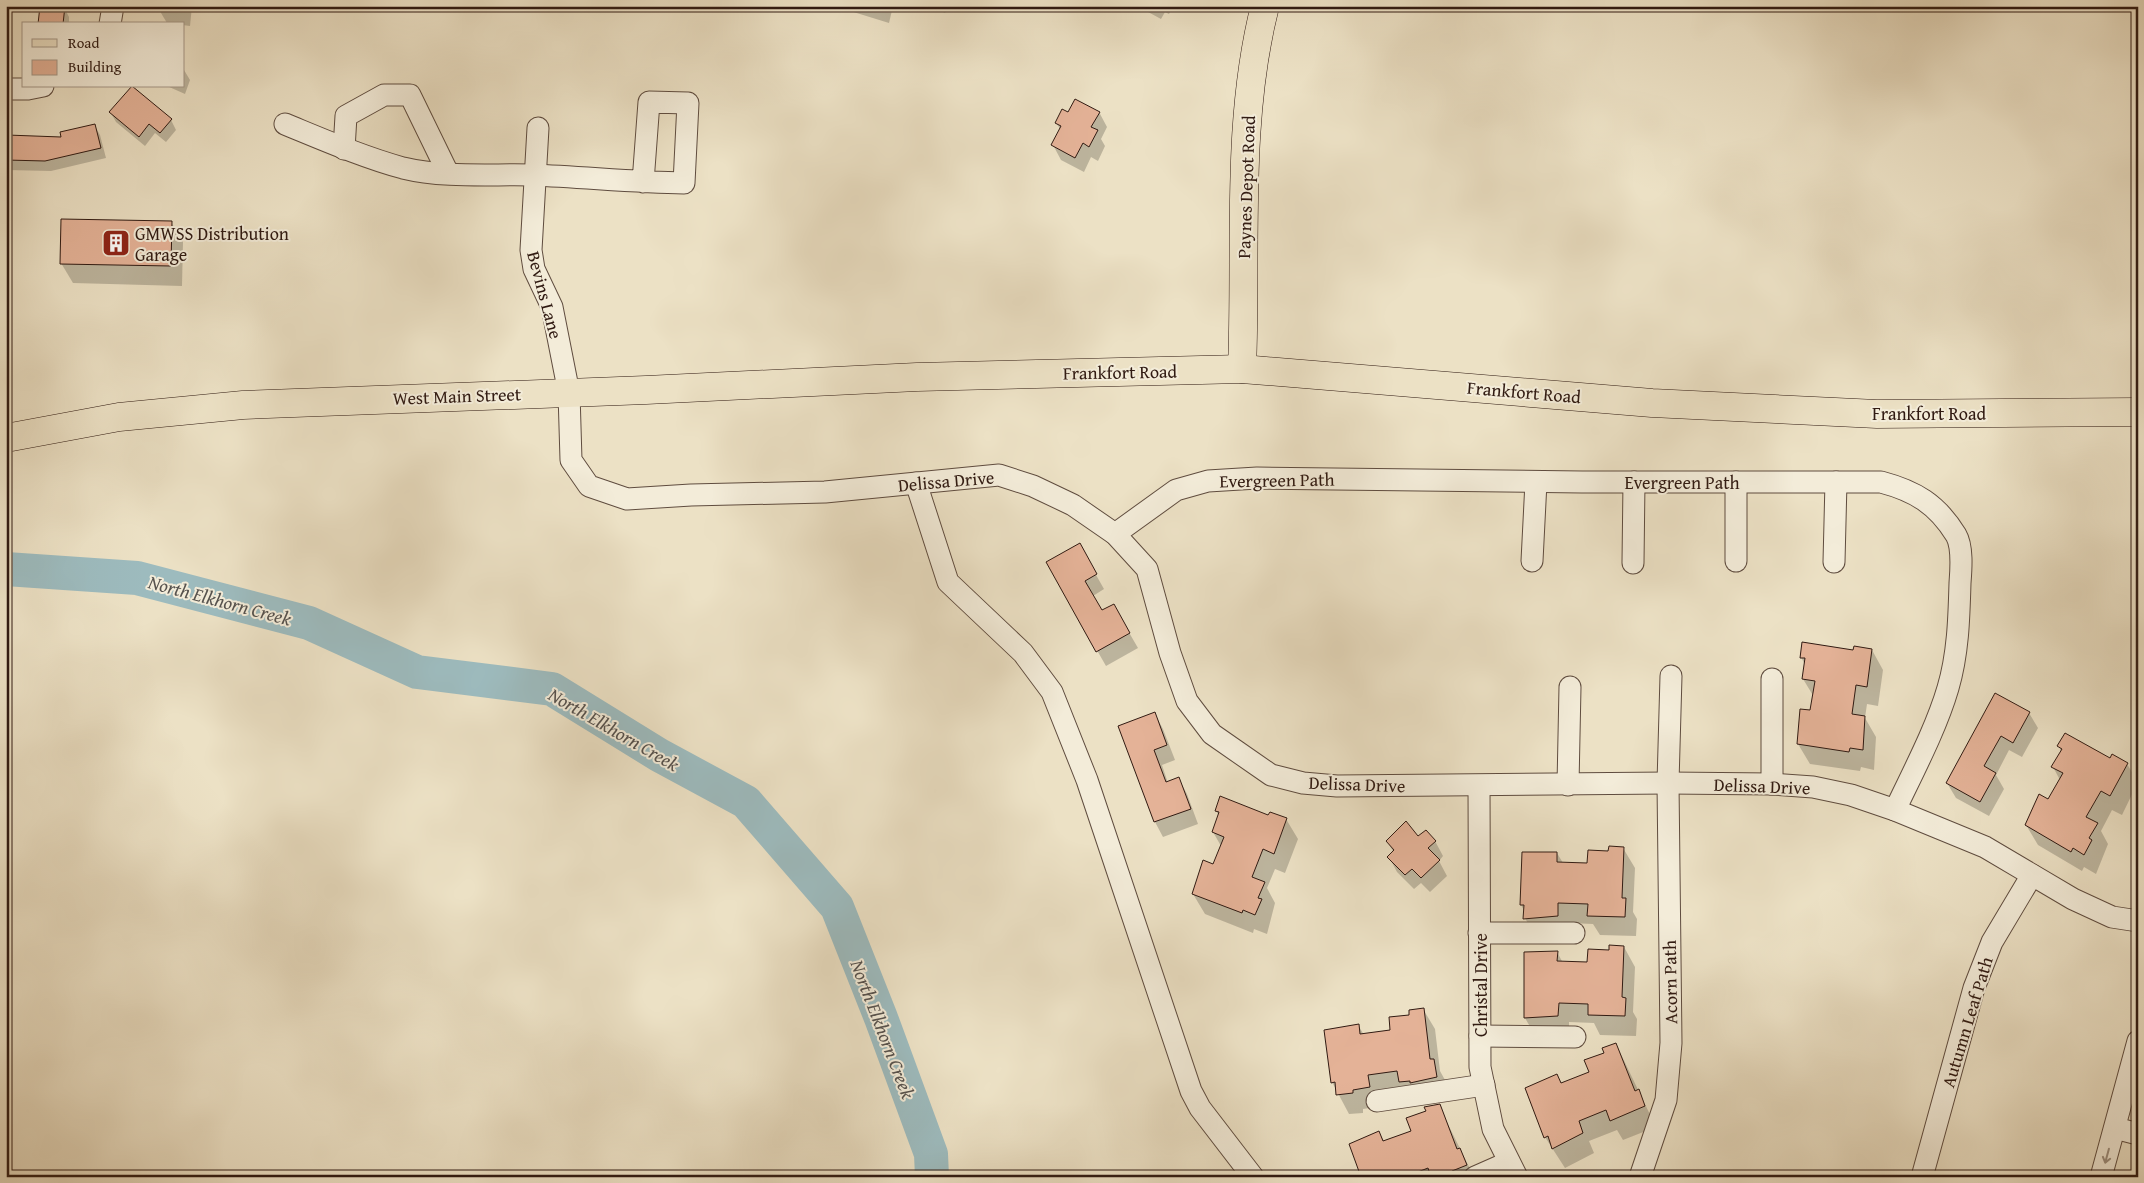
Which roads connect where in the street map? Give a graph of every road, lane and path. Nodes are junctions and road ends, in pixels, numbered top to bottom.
1 (113, 6) edge
2 (1265, 6) edge
3 (110, 22) edge
4 (33, 88) edge
5 (6, 89) edge
6 (285, 124) dead end
7 (538, 128) dead end
8 (344, 149) junction
9 (448, 173) junction
10 (535, 176) junction
11 (642, 182) dead end
12 (1242, 369) junction
13 (911, 378) joint
14 (569, 393) junction
15 (2138, 412) edge
16 (6, 438) edge
17 (1536, 482) junction
18 (1634, 482) junction
19 (1736, 482) junction
20 (1836, 482) junction
21 (916, 483) junction
22 (589, 486) joint
23 (1115, 534) junction
24 (1532, 561) dead end
25 (1736, 561) dead end
26 (1834, 562) dead end
27 (1633, 563) dead end
28 (1671, 676) dead end
29 (1772, 679) dead end
30 (1570, 687) dead end
31 (1668, 783) junction
32 (1772, 784) junction
33 (1568, 785) junction
34 (1479, 786) junction
35 (1895, 810) junction
36 (2032, 875) junction
37 (2138, 921) edge
38 (1479, 933) junction
39 (1574, 933) dead end
40 (1480, 1036) junction
41 (1575, 1037) dead end
42 (2138, 1041) edge
43 (1484, 1085) junction
44 (1377, 1101) dead end
45 (2115, 1128) junction
46 (2138, 1134) edge
47 (1513, 1169) edge
48 (1253, 1177) edge
49 (1475, 1177) edge
50 (1640, 1177) edge
51 (1922, 1177) edge
52 (2102, 1177) edge

1 - 3 street
2 - 12 main road, Paynes Depot Road
4 - 5 street
6 - 8 street
7 - 10 street, Bevins Lane
8 - 9 street
8 - 9 street
9 - 10 street
10 - 11 street
10 - 14 street, Bevins Lane
12 - 13 main road, Frankfort Road
12 - 15 main road, Frankfort Road
13 - 14 main road, West Main Street
14 - 16 main road, West Main Street
14 - 22 street, Bevins Lane
17 - 18 street, Evergreen Path
17 - 23 street, Evergreen Path
17 - 24 street
18 - 19 street, Evergreen Path
18 - 27 street
19 - 20 street, Evergreen Path
19 - 25 street
20 - 26 street
20 - 35 street, Evergreen Path
21 - 22 street, Delissa Drive
21 - 23 street, Delissa Drive
21 - 48 street
23 - 34 street, Delissa Drive
28 - 31 street, Acorn Path
29 - 32 street
30 - 33 street
31 - 32 street, Delissa Drive
31 - 33 street, Delissa Drive
31 - 50 street, Acorn Path
32 - 35 street, Delissa Drive
33 - 34 street, Delissa Drive
34 - 38 street, Christal Drive
35 - 36 street, Delissa Drive
36 - 37 street, Delissa Drive
36 - 51 street, Autumn Leaf Path
38 - 39 street
38 - 40 street, Christal Drive
40 - 41 street
40 - 43 street, Christal Drive
42 - 45 street
43 - 44 street
43 - 47 street, Christal Drive
45 - 46 street
45 -> 52 street
47 - 49 street

